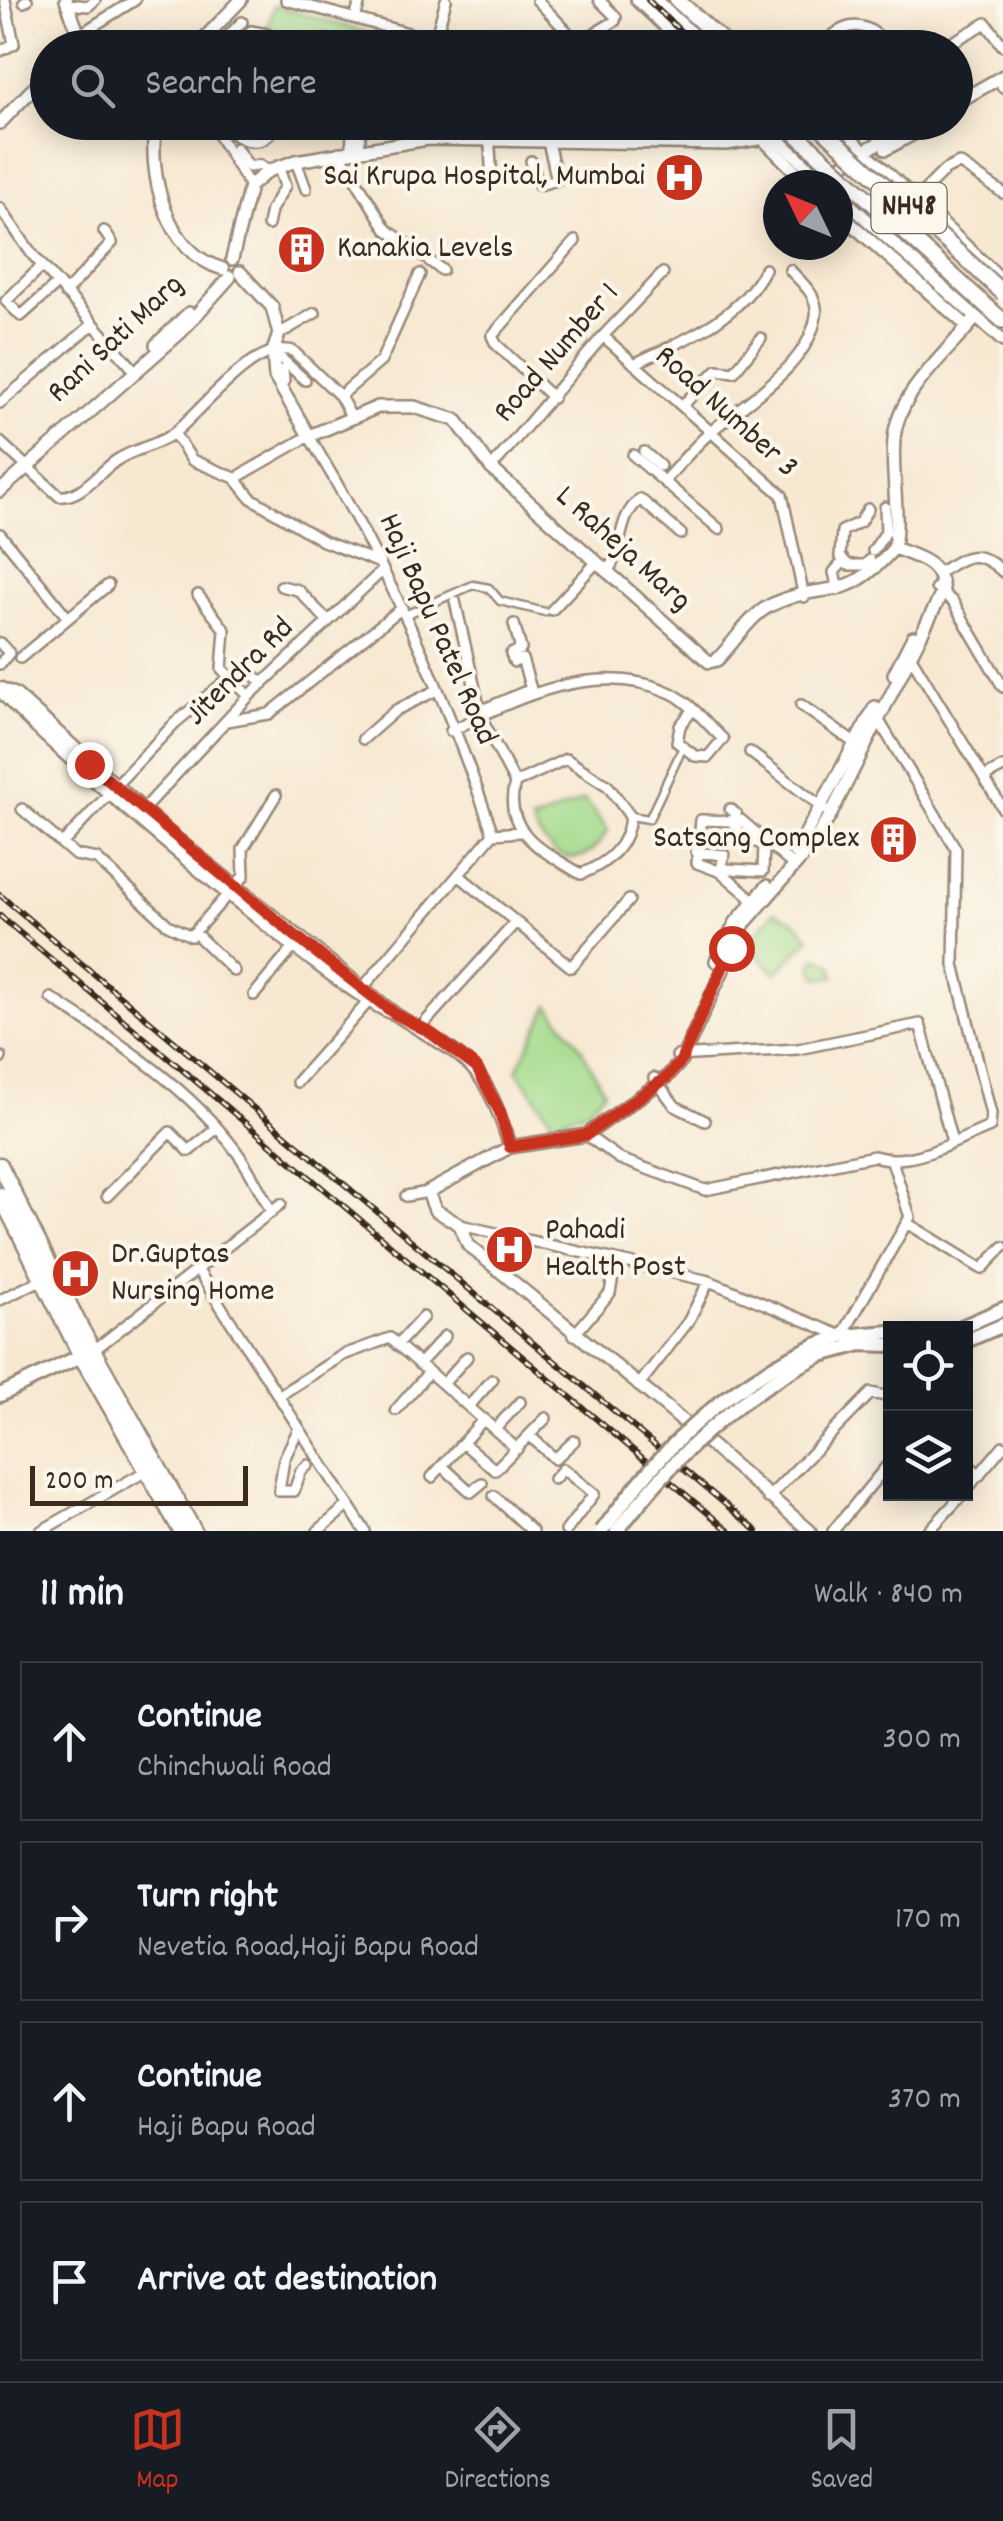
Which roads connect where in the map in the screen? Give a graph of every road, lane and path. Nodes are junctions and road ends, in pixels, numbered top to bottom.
1 (94, 0) edge
2 (135, 0) edge
3 (241, 0) edge
4 (286, 0) edge
5 (360, 0) edge
6 (446, 0) edge
7 (537, 0) edge
8 (599, 0) edge
9 (638, 0) edge
10 (654, 0) edge
11 (677, 0) edge
12 (67, 2) edge
13 (118, 5) edge
14 (4, 6) edge
15 (356, 16) junction
16 (242, 22) dead end
17 (76, 30) edge
18 (85, 30) edge
19 (212, 30) edge
20 (234, 30) edge
21 (394, 30) edge
22 (437, 30) edge
23 (563, 30) edge
24 (600, 30) edge
25 (670, 30) edge
26 (686, 30) edge
27 (710, 30) edge
28 (838, 30) edge
29 (874, 30) edge
30 (973, 30) edge
31 (1003, 34) edge
32 (1003, 44) edge
33 (0, 51) edge
34 (1003, 76) edge
35 (1003, 86) edge
36 (30, 92) edge
37 (976, 96) junction
38 (973, 97) edge
39 (973, 98) edge
40 (0, 123) edge
41 (157, 140) edge
42 (221, 140) edge
43 (351, 140) edge
44 (354, 140) edge
45 (417, 140) edge
46 (490, 140) edge
47 (547, 140) edge
48 (770, 140) edge
49 (773, 140) edge
50 (803, 140) edge
51 (835, 140) edge
52 (852, 140) edge
53 (898, 140) edge
54 (236, 148) dead end
55 (350, 150) junction
56 (866, 153) junction
57 (531, 161) dead end
58 (282, 166) junction
59 (796, 170) edge
60 (846, 170) edge
61 (492, 182) dead end
62 (250, 186) junction
63 (306, 189) dead end
64 (1003, 193) edge
65 (916, 198) junction
66 (0, 208) edge
67 (853, 212) edge
68 (853, 224) edge
69 (268, 225) dead end
70 (104, 231) dead end
71 (576, 241) dead end
72 (39, 268) junction
73 (765, 269) dead end
74 (230, 270) junction
75 (442, 270) dead end
76 (790, 270) dead end
77 (662, 273) dead end
78 (420, 274) dead end
79 (1003, 280) edge
80 (55, 286) junction
81 (65, 294) junction
82 (1003, 294) edge
83 (315, 313) dead end
84 (1003, 321) edge
85 (972, 322) junction
86 (92, 324) junction
87 (279, 334) junction
88 (602, 336) junction
89 (761, 338) dead end
90 (1003, 341) edge
91 (273, 351) junction
92 (634, 364) junction
93 (134, 370) junction
94 (305, 380) dead end
95 (0, 382) edge
96 (340, 396) junction
97 (4, 398) edge
98 (552, 398) junction
99 (682, 406) junction
100 (350, 414) junction
101 (710, 432) junction
102 (174, 433) junction
103 (308, 436) junction
104 (0, 442) edge
105 (660, 466) dead end
106 (24, 468) junction
107 (491, 468) junction
108 (241, 475) dead end
109 (664, 481) junction
110 (0, 488) edge
111 (891, 506) junction
112 (718, 529) dead end
113 (0, 534) edge
114 (681, 534) dead end
115 (894, 548) junction
116 (875, 551) junction
117 (842, 562) junction
118 (596, 563) junction
119 (382, 566) junction
120 (1003, 572) edge
121 (607, 573) junction
122 (940, 582) junction
123 (108, 585) dead end
124 (281, 586) dead end
125 (838, 590) junction
126 (198, 595) dead end
127 (804, 597) junction
128 (454, 602) dead end
129 (549, 611) joint
130 (403, 612) junction
131 (68, 618) junction
132 (328, 622) junction
133 (514, 624) dead end
134 (0, 643) edge
135 (909, 653) junction
136 (20, 658) dead end
137 (0, 664) edge
138 (248, 670) dead end
139 (230, 677) junction
140 (262, 684) junction
141 (1003, 687) edge
142 (0, 689) edge
143 (435, 692) junction
144 (250, 696) junction
145 (801, 705) dead end
146 (692, 711) junction
147 (481, 715) junction
148 (876, 715) junction
149 (226, 720) junction
150 (452, 731) junction
151 (363, 739) dead end
152 (859, 746) junction
153 (683, 747) junction
154 (750, 752) dead end
155 (1003, 768) edge
156 (984, 777) junction
157 (514, 784) junction
158 (115, 791) junction
159 (276, 795) dead end
160 (22, 809) dead end
161 (730, 809) dead end
162 (1003, 809) edge
163 (827, 810) junction
164 (140, 813) junction
165 (630, 816) junction
166 (737, 821) junction
167 (520, 832) junction
168 (493, 834) junction
169 (62, 844) junction
170 (696, 852) junction
171 (791, 864) junction
172 (724, 870) junction
173 (461, 877) junction
174 (234, 891) junction
175 (736, 892) dead end
176 (629, 900) dead end
177 (755, 906) junction
178 (515, 923) junction
179 (196, 933) junction
180 (298, 942) junction
181 (234, 970) dead end
182 (712, 980) junction
183 (254, 995) dead end
184 (51, 998) dead end
185 (372, 998) junction
186 (419, 1028) junction
187 (680, 1057) junction
188 (656, 1081) junction
189 (298, 1082) dead end
190 (704, 1121) dead end
191 (216, 1129) junction
192 (586, 1135) junction
193 (952, 1142) junction
194 (510, 1147) junction
195 (892, 1161) junction
196 (0, 1165) edge
197 (428, 1192) junction
198 (0, 1195) edge
199 (107, 1196) dead end
200 (406, 1196) dead end
201 (907, 1223) junction
202 (460, 1225) junction
203 (1003, 1247) edge
204 (616, 1260) junction
205 (197, 1269) junction
206 (42, 1280) junction
207 (710, 1281) junction
208 (0, 1300) edge
209 (1003, 1309) edge
210 (423, 1317) dead end
211 (973, 1322) edge
212 (1003, 1325) edge
213 (883, 1333) edge
214 (574, 1335) junction
215 (445, 1336) dead end
216 (842, 1336) junction
217 (973, 1338) edge
218 (397, 1344) junction
219 (883, 1345) edge
220 (818, 1350) junction
221 (88, 1353) junction
222 (467, 1357) dead end
223 (419, 1364) junction
224 (430, 1372) junction
225 (492, 1380) dead end
226 (443, 1384) junction
227 (638, 1386) junction
228 (883, 1393) edge
229 (0, 1395) edge
230 (278, 1396) junction
231 (520, 1402) dead end
232 (469, 1406) junction
233 (396, 1410) dead end
234 (546, 1418) dead end
235 (484, 1419) junction
236 (300, 1428) junction
237 (495, 1429) junction
238 (530, 1436) junction
239 (574, 1441) dead end
240 (463, 1443) junction
241 (1003, 1446) edge
242 (517, 1448) junction
243 (308, 1465) dead end
244 (442, 1466) junction
245 (973, 1469) edge
246 (148, 1470) junction
247 (883, 1470) edge
248 (980, 1475) junction
249 (432, 1477) dead end
250 (554, 1479) dead end
251 (973, 1482) edge
252 (482, 1484) dead end
253 (494, 1496) dead end
254 (768, 1498) junction
255 (956, 1501) edge
256 (346, 1506) junction
257 (42, 1531) edge
258 (182, 1531) edge
259 (194, 1531) edge
260 (318, 1531) edge
261 (364, 1531) edge
262 (532, 1531) edge
263 (566, 1531) edge
264 (602, 1531) edge
265 (617, 1531) edge
266 (810, 1531) edge
267 (833, 1531) edge
268 (928, 1531) edge

1 - 12 street
2 - 13 street
3 - 19 street
4 - 15 street
5 - 15 street
6 - 22 street
7 - 23 street
8 - 24 street
9 - 25 main road
10 - 26 main road
11 - 27 main road
12 - 17 street
13 - 18 street
14 - 33 street
15 - 21 street
16 - 20 street
28 - 29 street
30 - 32 street
31 - 32 street
34 - 37 street
35 - 37 street
36 - 40 street
37 - 38 street
37 - 39 street
41 - 74 street
42 - 62 street
43 - 55 street
44 - 55 street
45 - 55 street
46 - 61 street
47 - 57 street
48 - 59 street
49 - 56 street
50 - 84 main road, NH48, bridge
51 - 82 main road, NH48, bridge
52 - 56 street
53 - 56 street
54 - 58 street
55 - 58 street
55 - 75 street
56 - 60 street
56 - 65 street
58 - 62 street
58 - 63 street
58 - 69 street
62 - 74 street, Rani Sati Marg
64 - 65 street
65 - 79 street
66 - 72 street
67 - 85 street
68 - 85 street
70 - 81 street
71 - 98 street
72 - 80 street
72 - 80 street
73 - 92 street
74 - 87 street
74 - 93 street, Rani Sati Marg
76 - 101 street
77 - 88 street, Road Number 1
78 - 96 street
80 - 81 street
81 - 86 street
83 - 87 street
85 - 90 street
85 - 111 street
86 - 93 street
86 - 97 street
87 - 91 street, Haji Bapu Patel Road
88 - 92 street, Road Number 3
88 - 98 street, Road Number 1
89 - 99 street
91 - 94 street
91 - 96 street
91 - 102 street
91 - 103 street, Haji Bapu Patel Road
92 - 99 street, Road Number 3
93 - 106 street, Rani Sati Marg
95 - 97 street
96 - 100 street
98 - 107 street, Road Number 1
99 - 101 street, Road Number 3
100 - 103 street, L Raheja Marg
100 - 107 street, L Raheja Marg
101 - 109 street
101 - 127 street, Road Number 3
102 - 106 street
102 - 119 street
103 - 108 street
103 - 119 street, Haji Bapu Patel Road
104 - 106 street
105 - 109 street
106 - 110 street, Rani Sati Marg
107 - 118 street, L Raheja Marg
109 - 112 street
111 - 115 street
111 - 116 street
111 - 117 street
113 - 131 street
114 - 121 street
115 - 116 street
115 - 122 street
115 - 125 street, L Raheja Marg
116 - 117 street
117 - 125 street
118 - 121 street, L Raheja Marg
118 - 129 street
119 - 130 street, Haji Bapu Patel Road
119 - 132 street, Jitendra Rd
120 - 122 street
121 - 127 street, L Raheja Marg
122 - 135 street
122 - 141 street
123 - 131 street
124 - 132 street
125 - 127 street, L Raheja Marg
126 - 139 street
128 - 147 street
129 - 130 street
130 - 143 street, Haji Bapu Patel Road
130 - 149 street
131 - 136 street
132 - 140 street, Jitendra Rd
133 - 147 street
134 - 137 street
135 - 148 street
135 - 156 street
138 - 140 street
139 - 144 street
139 - 158 street
140 - 144 street, Jitendra Rd
142 - 158 street
143 - 150 street, Haji Bapu Patel Road
143 - 151 street
144 - 149 street, Jitendra Rd
145 - 152 street
146 - 147 street
146 - 153 street
146 - 153 street
147 - 150 street
147 - 157 street
148 - 152 street
148 - 193 street
149 - 164 street, Jitendra Rd
150 - 168 street, Haji Bapu Patel Road
152 - 163 street
153 - 165 street
154 - 163 street
155 - 156 street
156 - 162 street
157 - 165 street
157 - 167 street
158 - 164 street
158 - 169 street
159 - 174 street
160 - 169 street
161 - 166 street
163 - 171 street
164 - 174 street
165 - 167 street
166 - 170 street
166 - 171 street
166 - 172 street
167 - 168 street
168 - 173 street
169 - 179 street
170 - 172 street
170 - 172 street
171 - 177 street
172 - 177 street
173 - 178 street
173 - 185 street
174 - 179 street
174 - 180 street
175 - 177 street
176 - 178 street
177 - 182 street
177 - 182 street
178 - 186 street
179 - 181 street
180 - 183 street
180 - 185 street
182 - 187 street
184 - 191 street
185 - 186 street
185 - 189 street
186 - 194 street
187 - 188 street
187 - 193 street
188 - 190 street
188 - 192 street
191 - 199 street
191 - 205 street
192 - 194 street
192 - 195 street
193 - 195 street
194 - 197 street
195 - 201 street
196 - 221 main road
197 - 200 street
197 - 202 street
198 - 206 main road
201 - 203 street
201 - 216 street
202 - 204 street
202 - 214 street
204 - 207 street
204 - 214 street
205 - 221 street
205 - 230 street
206 - 208 street
206 - 221 main road
207 - 216 street
207 - 227 street
209 - 211 main road
210 - 218 street
212 - 217 main road
213 - 216 main road
214 - 227 street
215 - 223 street
216 - 220 main road
218 - 223 street
218 - 230 street
219 - 220 main road
220 - 264 main road, bridge
220 - 265 main road, bridge
221 - 229 main road
221 - 246 main road
221 - 259 main road
222 - 226 street
223 - 224 street
224 - 226 street
224 - 233 street
225 - 232 street
226 - 232 street
227 - 254 street
228 - 254 street
230 - 236 street
231 - 237 street
232 - 235 street
234 - 238 street
235 - 237 street
235 - 240 street
236 - 243 street
236 - 256 street
237 - 242 street
238 - 239 street
238 - 242 street
240 - 242 street
240 - 244 street
241 - 248 street
244 - 249 street
244 - 252 street
245 - 248 street
246 - 257 street
246 - 258 main road
247 - 267 street
248 - 251 street
250 - 263 street
253 - 262 street
254 - 266 street
255 - 268 street
256 - 260 street
256 - 261 street

